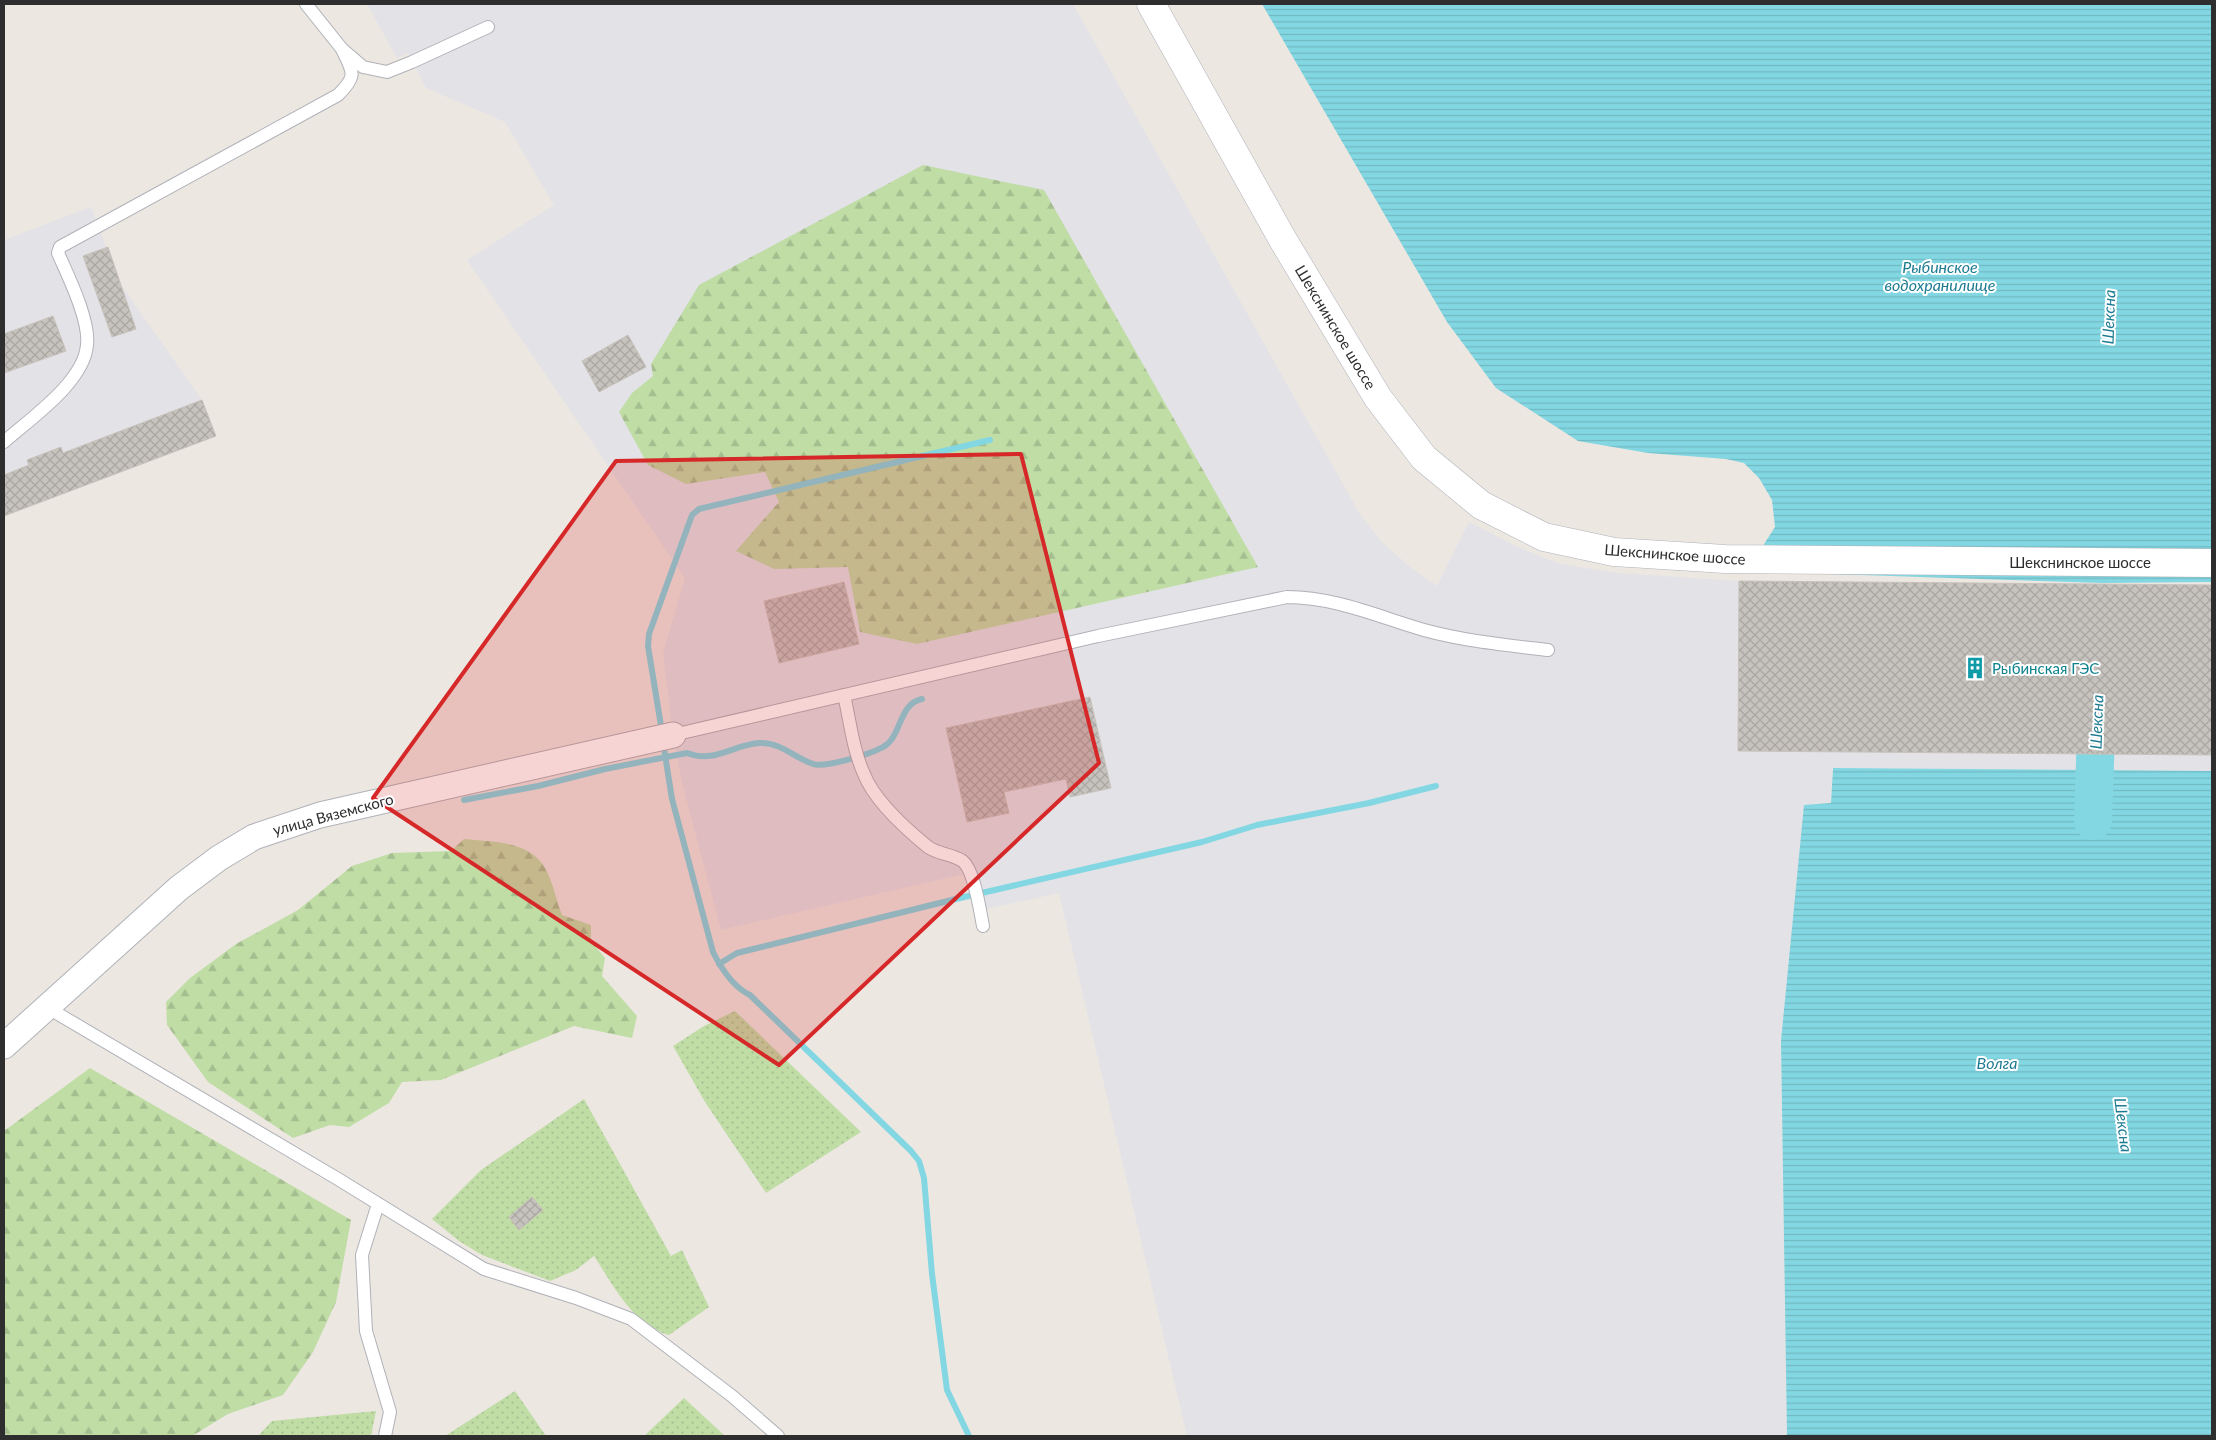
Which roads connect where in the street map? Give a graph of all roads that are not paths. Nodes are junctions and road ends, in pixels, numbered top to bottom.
1 (306, 4) edge
2 (1151, 4) edge
3 (488, 27) dead end
4 (342, 49) junction
5 (4, 442) edge
6 (2212, 563) edge
7 (1548, 650) dead end
8 (844, 695) junction
9 (673, 735) joint
10 (983, 926) dead end
11 (48, 1008) junction
12 (4, 1046) edge
13 (378, 1204) junction
14 (385, 1436) edge
15 (778, 1436) edge

1 - 4 lane
2 - 6 main road, Шекснинское шоссе
3 - 4 lane
4 - 5 lane
7 - 8 lane
8 - 9 lane
8 - 10 lane
9 - 11 street, улица Вяземского
11 - 12 street, улица Вяземского
11 - 13 lane
13 - 14 lane
13 - 15 lane

